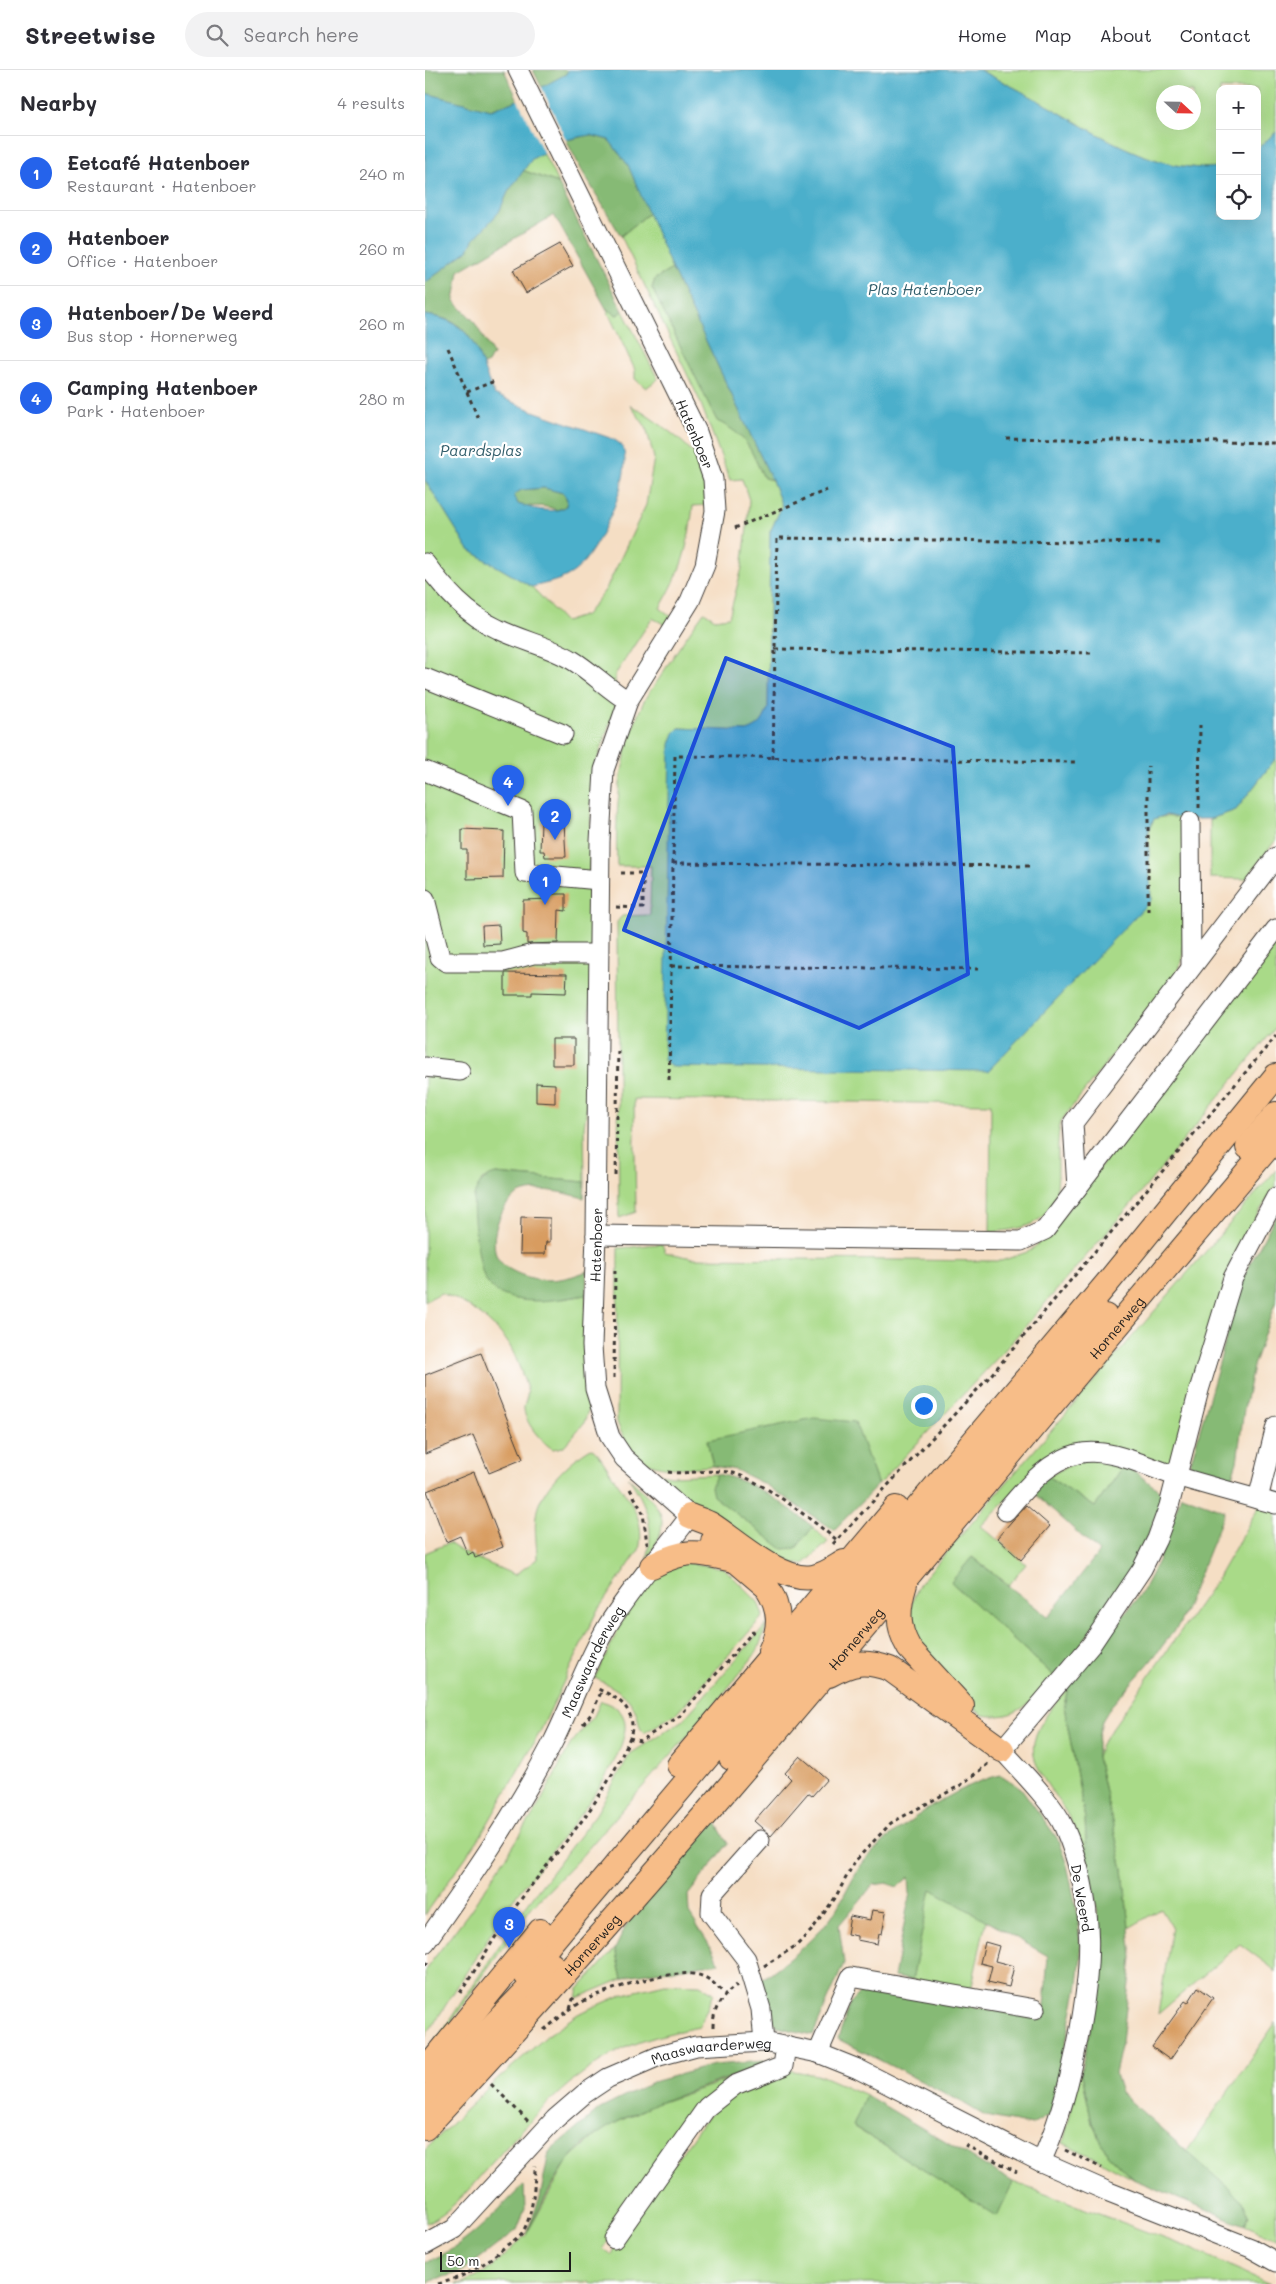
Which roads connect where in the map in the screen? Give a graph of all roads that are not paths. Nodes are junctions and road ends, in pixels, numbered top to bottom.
1 (519, 70) edge
2 (425, 563) edge
3 (425, 678) edge
4 (628, 701) junction
5 (563, 734) dead end
6 (425, 771) edge
7 (1195, 817) road end
8 (1276, 857) edge
9 (610, 878) junction
10 (425, 899) edge
11 (1276, 929) edge
12 (598, 954) junction
13 (1191, 966) junction
14 (425, 1067) edge
15 (460, 1071) dead end
16 (1276, 1076) edge
17 (1276, 1114) edge
18 (1276, 1138) edge
19 (1213, 1152) junction
20 (1077, 1188) junction
21 (1276, 1197) edge
22 (596, 1236) junction
23 (1276, 1426) edge
24 (1177, 1476) junction
25 (1267, 1501) edge
26 (1006, 1511) dead end
27 (690, 1516) junction
28 (863, 1547) junction
29 (648, 1558) junction
30 (735, 1560) junction
31 (906, 1581) junction
32 (761, 1668) junction
33 (821, 1679) junction
34 (1002, 1750) junction
35 (760, 1840) dead end
36 (425, 1943) edge
37 (1035, 2009) dead end
38 (764, 2042) junction
39 (786, 2046) junction
40 (470, 2049) junction
41 (818, 2053) junction
42 (425, 2071) edge
43 (425, 2101) edge
44 (425, 2128) edge
45 (1041, 2162) junction
46 (614, 2239) dead end
47 (425, 2245) edge
48 (1276, 2262) edge

1 - 4 street, Hatenboer
2 - 4 street
3 - 5 street
4 - 9 street, Hatenboer
6 - 9 street
7 - 13 street
8 - 13 street
9 - 12 street, Hatenboer
10 - 12 street
11 - 20 street
12 - 22 street, Hatenboer
13 - 20 street
14 - 15 street
16 - 19 main road, Hornerweg
17 - 40 main road, Hornerweg
18 - 31 main road, Hornerweg
19 - 28 main road, Hornerweg
19 - 40 main road, Hornerweg
20 - 22 street
21 - 24 street
22 - 27 street, Hatenboer
23 - 25 street
24 - 25 street
24 - 26 street
24 - 34 street
27 - 28 main road
27 - 29 street, Maaswaarderweg
27 - 30 main road
28 - 32 main road, Hornerweg
29 - 30 main road
29 - 36 street, Maaswaarderweg
30 - 32 main road
31 - 33 main road, Hornerweg
31 - 34 main road
32 - 42 main road, Hornerweg
33 - 34 main road
33 - 44 main road, Hornerweg
34 - 45 street, De Weerd
35 - 38 street
37 - 41 street
38 - 39 street, Maaswaarderweg
38 - 47 street, Maaswaarderweg
39 - 41 street, Maaswaarderweg
39 - 46 street
40 - 43 main road, Hornerweg
41 - 45 street, Maaswaarderweg
45 - 48 street

